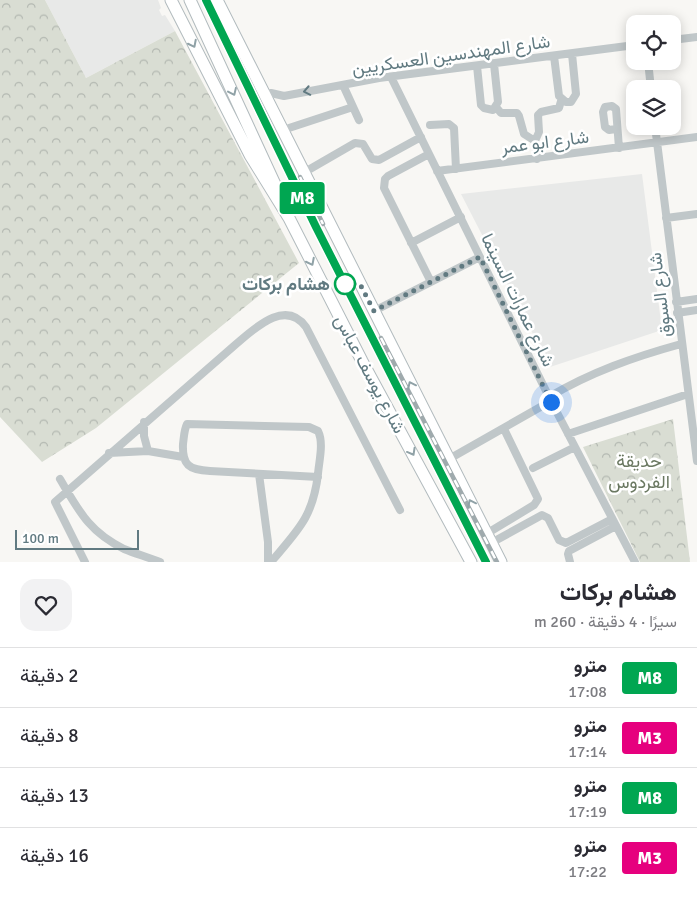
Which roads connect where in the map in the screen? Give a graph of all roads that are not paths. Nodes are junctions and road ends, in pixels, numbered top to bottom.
1 (172, 0) edge
2 (190, 0) edge
3 (217, 0) edge
4 (226, 0) edge
5 (697, 37) edge
6 (681, 39) edge
7 (626, 47) edge
8 (572, 54) junction
9 (554, 56) junction
10 (494, 64) junction
11 (477, 66) junction
12 (391, 77) junction
13 (342, 85) junction
14 (271, 93) junction
15 (562, 100) junction
16 (353, 107) junction
17 (496, 107) junction
18 (359, 120) dead end
19 (430, 125) dead end
20 (289, 128) junction
21 (616, 129) dead end
22 (656, 135) edge
23 (421, 137) junction
24 (697, 137) edge
25 (535, 141) junction
26 (657, 144) junction
27 (619, 148) junction
28 (429, 154) junction
29 (537, 158) junction
30 (310, 168) junction
31 (456, 168) junction
32 (437, 171) junction
33 (697, 214) edge
34 (325, 217) junction
35 (460, 217) junction
36 (289, 218) junction
37 (666, 218) junction
38 (411, 243) junction
39 (480, 257) junction
40 (431, 282) junction
41 (697, 299) edge
42 (676, 302) junction
43 (697, 310) edge
44 (374, 311) junction
45 (677, 313) junction
46 (681, 344) junction
47 (688, 397) junction
48 (697, 397) edge
49 (550, 400) junction
50 (144, 422) junction
51 (504, 429) junction
52 (568, 434) junction
53 (575, 447) junction
54 (148, 451) junction
55 (109, 453) junction
56 (182, 457) junction
57 (449, 460) junction
58 (697, 461) edge
59 (533, 468) dead end
60 (259, 474) junction
61 (318, 477) junction
62 (60, 479) dead end
63 (67, 491) junction
64 (400, 510) dead end
65 (614, 523) junction
66 (488, 538) junction
67 (85, 562) edge
68 (160, 562) edge
69 (270, 562) edge
70 (471, 562) edge
71 (501, 562) edge
72 (570, 562) edge
73 (635, 562) edge

1 -> 36 main road, شارع يوسف عباس
2 -> 36 main road
3 - 34 main road
4 - 14 main road, شارع يوسف عباس
5 - 6 street
7 - 8 street, شارع المهندسين العسكريين
8 - 9 street, شارع المهندسين العسكريين
8 - 15 street
9 - 10 street, شارع المهندسين العسكريين
9 - 15 street
10 - 11 street, شارع المهندسين العسكريين
10 - 17 street
11 - 12 street, شارع المهندسين العسكريين
11 - 17 street
12 - 13 street, شارع المهندسين العسكريين
12 - 23 street, شارع عمارات السينما
13 -> 14 street, شارع المهندسين العسكريين
13 - 16 street
14 - 20 main road, شارع يوسف عباس
15 - 25 street
16 - 18 street
16 - 20 street
17 - 25 street
19 - 31 street
20 - 30 main road, شارع يوسف عباس
21 - 27 street
22 - 26 street, شارع السوق
23 - 28 street, شارع عمارات السينما
23 - 30 street
24 - 26 street, شارع ابو عمر
25 - 29 street
26 - 27 street, شارع ابو عمر
26 - 37 street, شارع السوق
27 - 29 street, شارع ابو عمر
28 - 32 street, شارع عمارات السينما
28 - 38 street
29 - 31 street, شارع ابو عمر
30 - 34 main road, شارع يوسف عباس
31 - 32 street, شارع ابو عمر
32 - 35 street, شارع عمارات السينما
33 - 37 street
34 - 44 main road, شارع يوسف عباس
35 - 38 street
35 - 39 street, شارع عمارات السينما
36 -> 70 main road, شارع يوسف عباس
37 - 42 street, شارع السوق
38 - 40 street
39 - 40 street
39 - 49 street, شارع عمارات السينما
40 - 44 street
41 - 42 street
42 - 45 street, شارع السوق
43 - 45 street
57 -> 44 main road, شارع يوسف عباس
45 - 46 street, شارع السوق
46 - 47 street, شارع السوق
46 - 49 street
47 - 48 street
47 - 52 street
47 - 58 street, شارع السوق
49 - 51 street
49 - 52 street, شارع عمارات السينما
50 - 54 street
50 - 55 street
50 - 64 street
51 - 57 street
51 - 66 street
52 - 53 street, شارع عمارات السينما
53 - 59 street
53 - 65 street, شارع عمارات السينما
54 - 55 street
54 - 56 street
55 - 63 street
56 - 60 street
56 - 61 street
66 -> 57 main road, شارع يوسف عباس
60 - 61 street
60 - 69 street
61 - 69 street
62 - 63 street
63 - 67 street
63 - 68 street
65 - 66 street
65 - 72 street
65 - 73 street, شارع عمارات السينما
66 - 71 main road, شارع يوسف عباس

